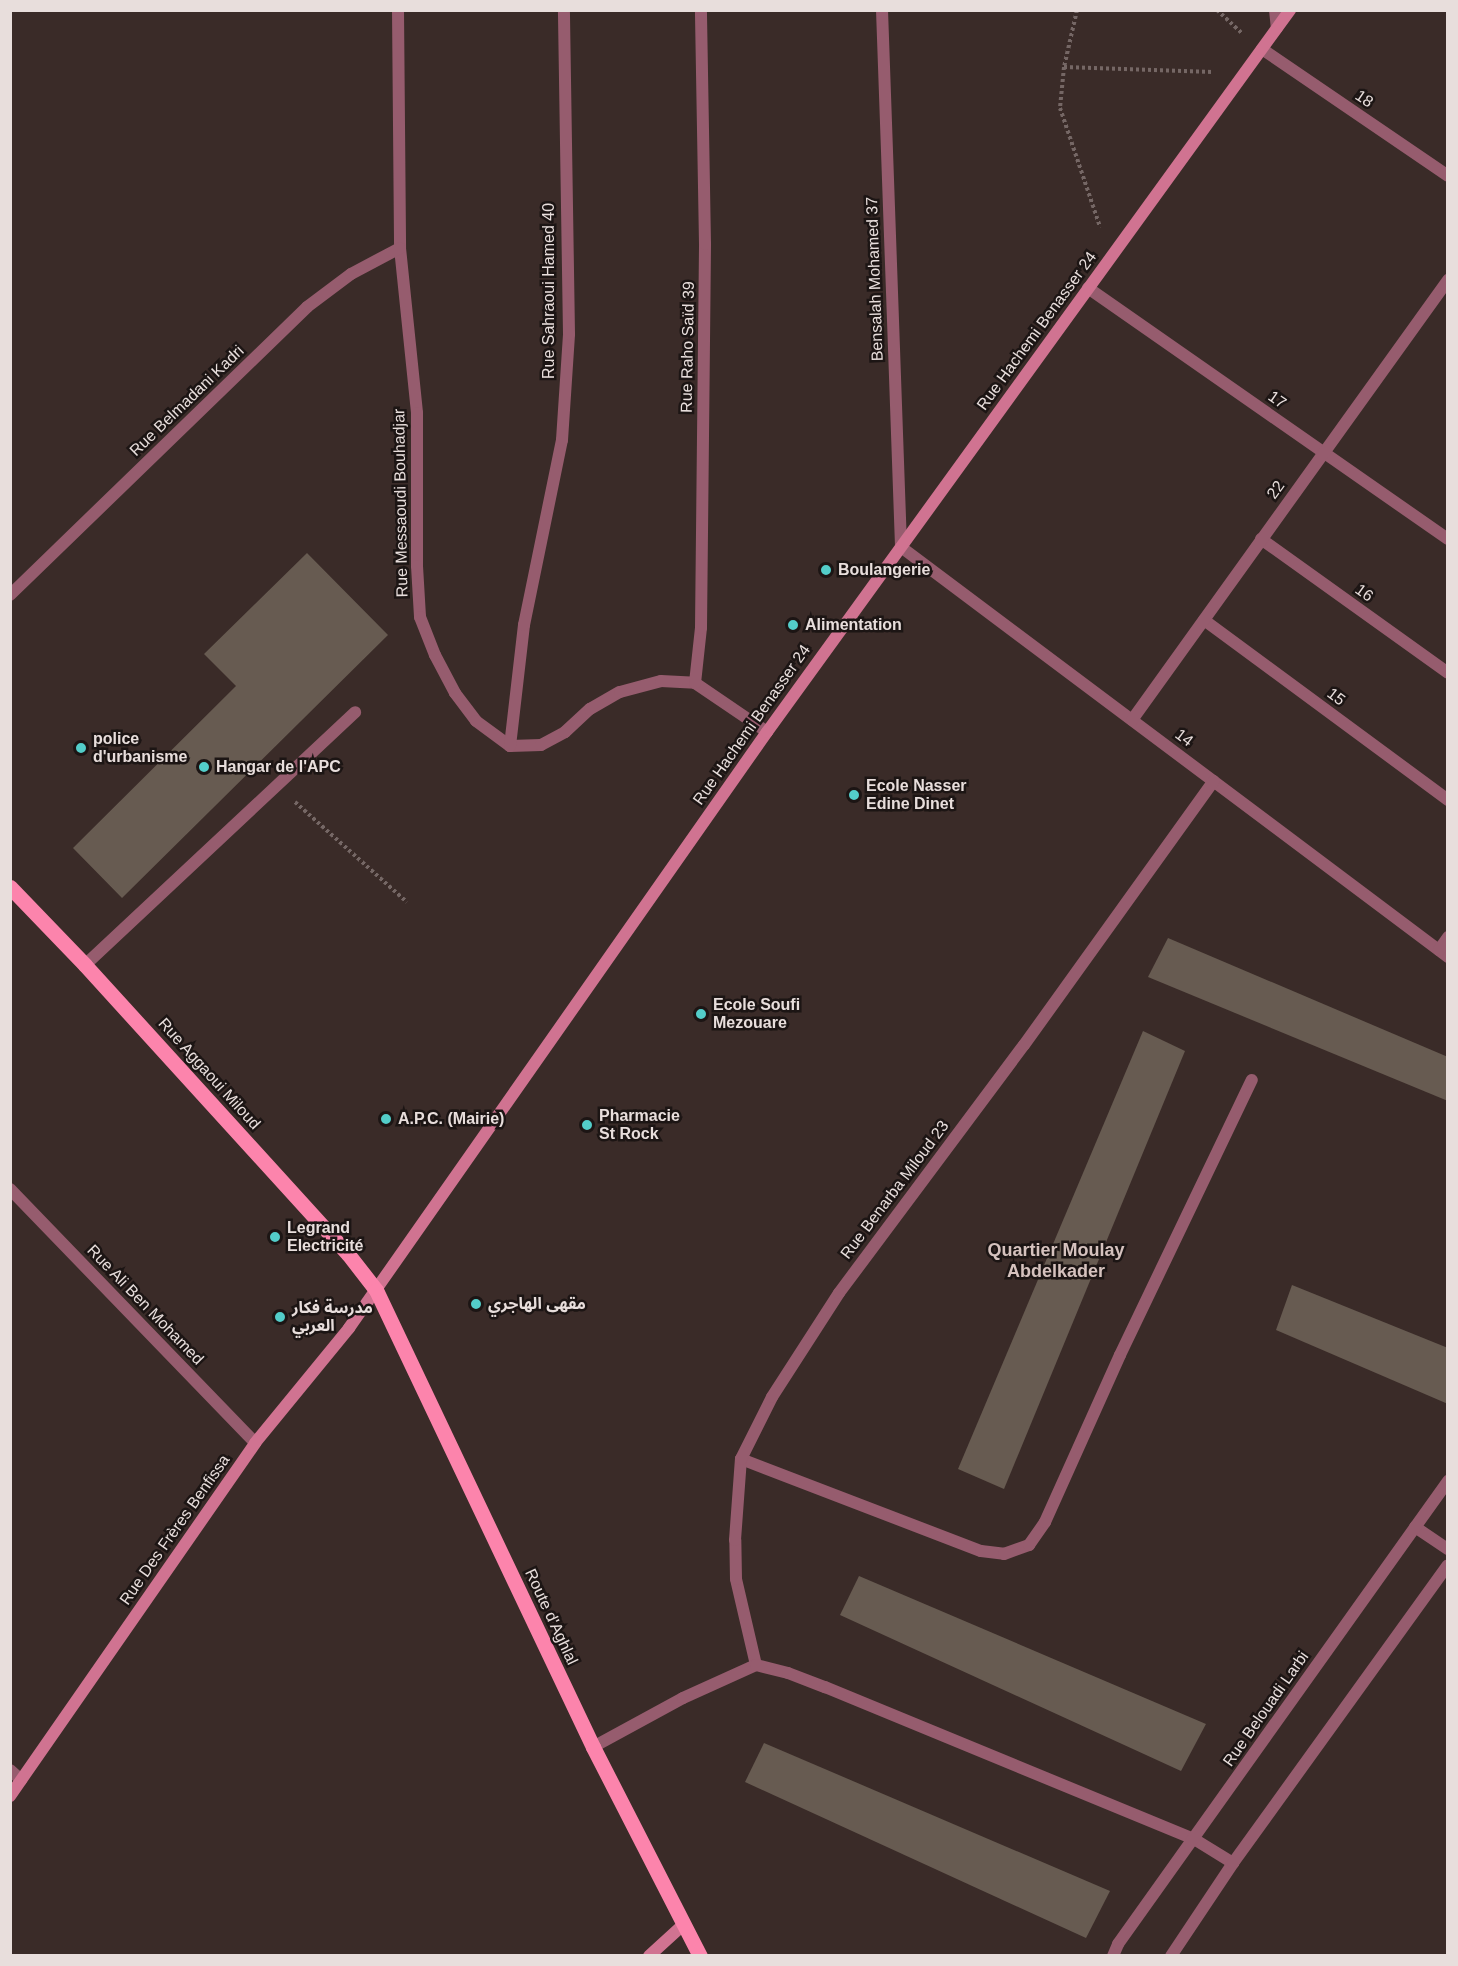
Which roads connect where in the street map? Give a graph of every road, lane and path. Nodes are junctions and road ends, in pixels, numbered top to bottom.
1 (398, 10) edge
2 (564, 10) edge
3 (701, 10) edge
4 (882, 10) edge
5 (1077, 10) edge
6 (1217, 10) edge
7 (1275, 10) edge
8 (1290, 10) edge
9 (1277, 28) junction
10 (1262, 49) junction
11 (1064, 67) junction
12 (1244, 74) junction
13 (1448, 176) edge
14 (400, 248) junction
15 (1110, 258) junction
16 (1448, 280) edge
17 (1088, 288) junction
18 (1322, 452) junction
19 (1262, 539) junction
20 (1448, 539) edge
21 (901, 547) junction
22 (10, 595) edge
23 (1204, 620) junction
24 (1448, 673) edge
25 (695, 683) junction
26 (355, 712) dead end
27 (1132, 720) junction
28 (767, 732) junction
29 (510, 746) junction
30 (1214, 782) junction
31 (276, 785) junction
32 (1448, 800) edge
33 (10, 887) edge
34 (407, 902) dead end
35 (1448, 937) edge
36 (1443, 953) edge
37 (85, 965) junction
38 (1252, 1080) dead end
39 (10, 1189) edge
40 (376, 1290) junction
41 (255, 1443) junction
42 (741, 1460) junction
43 (1445, 1489) edge
44 (1415, 1527) junction
45 (1448, 1549) edge
46 (1448, 1565) edge
47 (756, 1665) junction
48 (593, 1747) junction
49 (10, 1770) edge
50 (21, 1780) junction
51 (10, 1796) edge
52 (1194, 1839) junction
53 (1233, 1863) junction
54 (683, 1925) junction
55 (649, 1956) edge
56 (700, 1956) edge
57 (1113, 1956) edge
58 (1171, 1956) edge

1 - 14 street, Rue Messaoudi Bouhadjar
2 - 29 street, Rue Sahraoui Hamed 40
3 - 25 street, Rue Raho Saïd 39
4 - 21 street, Bensalah Mohamed 37
5 - 11 path
6 - 10 path
7 - 9 street
8 - 9 main road, Rue Hachemi Benasser 24
9 - 10 main road, Rue Hachemi Benasser 24
10 - 12 main road, Rue Hachemi Benasser 24
10 - 13 street, 18
11 - 12 path
11 - 15 path
12 - 15 main road, Rue Hachemi Benasser 24
14 - 22 street, Rue Belmadani Kadri
14 - 29 street, Rue Messaoudi Bouhadjar
15 - 17 main road, Rue Hachemi Benasser 24
16 - 18 street, 22
17 - 18 street, 17
17 - 21 main road, Rue Hachemi Benasser 24
18 - 19 street, 22
18 - 20 street, 17
19 - 23 street, 22
19 - 24 street, 16
21 - 27 street, 14
21 - 28 main road, Rue Hachemi Benasser 24
23 - 27 street, 22
23 - 32 street, 15
25 - 28 street
25 - 29 street
26 - 31 street
27 - 30 street, 14
28 - 40 main road, Rue Hachemi Benasser 24
30 - 36 street, 14
30 - 42 street, Rue Benarba Miloud 23
31 - 34 path
31 - 37 street
33 - 37 main road, Rue Aggaoui Miloud
35 - 36 street
37 - 40 main road, Rue Aggaoui Miloud
38 - 42 street
39 - 41 street, Rue Ali Ben Mohamed
40 - 41 main road, Rue Des Frères Benfissa
40 - 48 main road, Route d'Aghlal
41 - 50 main road, Rue Des Frères Benfissa
42 - 47 street, Rue Benarba Miloud 23
43 - 44 street, Rue Belouadi Larbi
44 - 45 street
44 - 52 street, Rue Belouadi Larbi
46 - 53 street
47 - 48 street
47 - 52 street
48 - 54 main road, Route d'Aghlal
49 - 50 street
50 - 51 main road, Rue Des Frères Benfissa
52 - 53 street
52 - 57 street, Rue Belouadi Larbi
53 - 58 street
54 - 55 main road
54 - 56 main road, Route d'Aghlal

